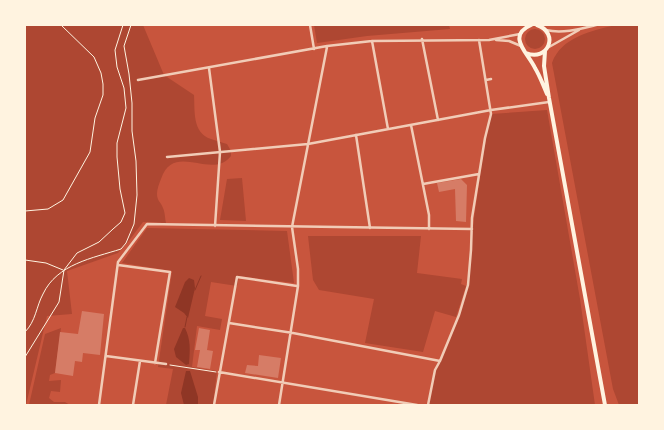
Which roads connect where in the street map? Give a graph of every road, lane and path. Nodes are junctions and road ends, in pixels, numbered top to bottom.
1 (61, 25) edge
2 (123, 25) edge
3 (131, 25) edge
4 (310, 25) edge
5 (524, 25) edge
6 (531, 25) edge
7 (540, 25) edge
8 (596, 25) edge
9 (546, 30) junction
10 (580, 30) junction
11 (521, 32) junction
12 (422, 39) junction
13 (372, 40) junction
14 (479, 40) junction
15 (490, 40) junction
16 (327, 46) junction
17 (521, 46) junction
18 (314, 49) junction
19 (546, 49) junction
20 (526, 53) junction
21 (209, 68) junction
22 (138, 80) dead end
23 (486, 80) junction
24 (491, 80) dead end
25 (550, 100) junction
26 (491, 110) junction
27 (438, 120) junction
28 (411, 125) junction
29 (388, 129) junction
30 (356, 135) junction
31 (308, 144) junction
32 (220, 152) junction
33 (167, 157) dead end
34 (479, 174) junction
35 (423, 184) junction
36 (25, 210) edge
37 (215, 226) junction
38 (292, 227) junction
39 (370, 228) junction
40 (429, 229) junction
41 (472, 229) junction
42 (25, 260) edge
43 (118, 266) junction
44 (64, 270) junction
45 (298, 286) junction
46 (229, 324) junction
47 (25, 332) edge
48 (290, 333) junction
49 (106, 356) junction
50 (25, 357) edge
51 (140, 361) junction
52 (440, 361) junction
53 (156, 363) junction
54 (166, 364) joint
55 (219, 372) junction
56 (282, 382) junction
57 (99, 405) edge
58 (133, 405) edge
59 (214, 405) edge
60 (279, 405) edge
61 (417, 405) edge
62 (428, 405) edge
63 (605, 405) edge

1 - 36 path
2 - 44 path
3 - 44 path
4 - 18 street
5 - 11 main road
6 - 11 main road
7 - 9 main road
8 - 10 street
9 - 10 street
9 - 19 main road
10 - 19 street
11 - 15 street
11 - 17 main road
12 - 13 street
12 - 14 street
12 - 27 street
13 - 16 street
13 - 29 street
14 - 15 street
14 - 23 street
15 - 17 street
16 - 18 street
16 - 31 street
17 - 20 main road
18 - 21 street
19 - 20 main road
19 - 25 main road
20 - 25 main road
21 - 22 street
21 - 32 street
23 - 24 street
23 - 26 street
25 - 26 street
25 - 63 main road
26 - 27 street
26 - 34 street
27 - 28 street
28 - 29 street
28 - 35 street
29 - 30 street
30 - 31 street
30 - 39 street
31 - 32 street
31 - 38 street
32 - 33 street
32 - 37 street
34 - 35 street
34 - 41 street
35 - 40 street
37 - 38 street
37 - 43 street
38 - 39 street
38 - 45 street
39 - 40 street
40 - 41 street
41 - 52 street
42 - 44 path
43 - 49 street
43 - 53 street
44 - 47 path
44 - 50 path
45 - 46 street
45 - 48 street
46 - 48 street
46 - 55 street
48 - 52 street
48 - 56 street
49 - 51 street
49 - 57 street
51 - 53 street
51 - 58 street
52 - 62 street
53 - 54 street
54 - 55 path
55 - 56 street
55 - 59 street
56 - 60 street
56 - 61 street

